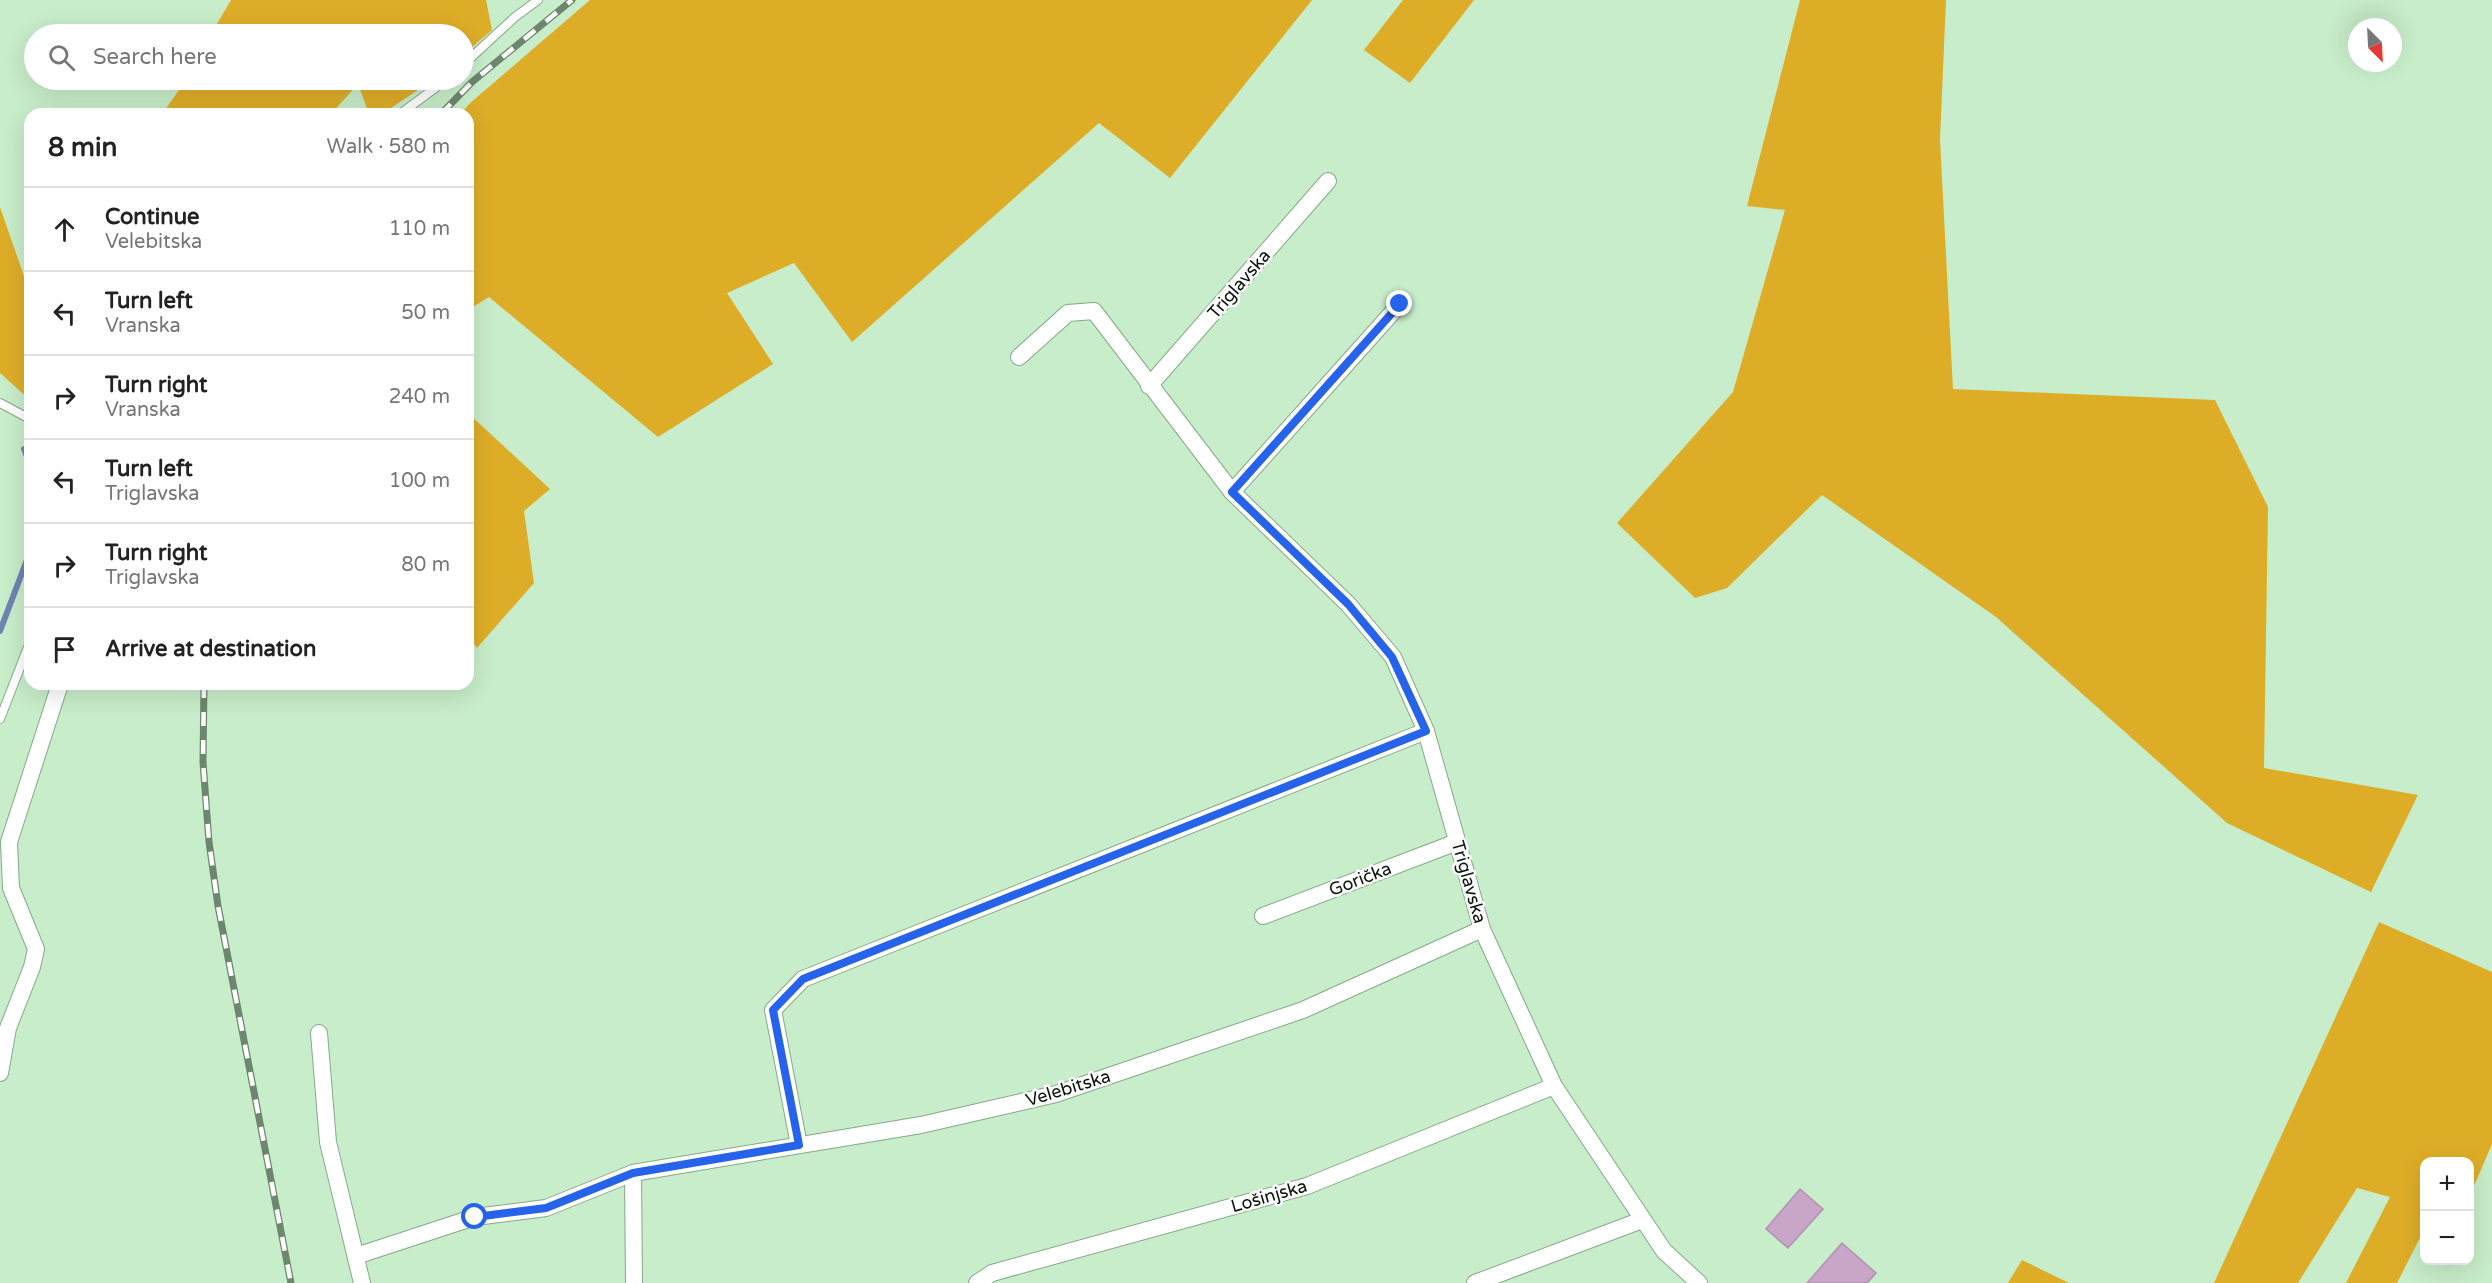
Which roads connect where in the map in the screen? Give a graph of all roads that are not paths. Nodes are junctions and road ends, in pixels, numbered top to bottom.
1 (538, 0) edge
2 (474, 55) edge
3 (432, 90) edge
4 (408, 108) edge
5 (1328, 181) dead end
6 (1400, 304) dead end
7 (1019, 357) dead end
8 (1149, 386) junction
9 (0, 403) edge
10 (24, 416) edge
11 (1232, 492) junction
12 (24, 657) edge
13 (58, 690) edge
14 (0, 719) edge
15 (1426, 731) junction
16 (1457, 842) junction
17 (1263, 916) dead end
18 (1482, 929) junction
19 (319, 1033) dead end
20 (0, 1073) edge
21 (1554, 1086) junction
22 (799, 1145) junction
23 (633, 1173) junction
24 (1642, 1220) junction
25 (356, 1256) junction
26 (362, 1283) edge
27 (634, 1283) edge
28 (977, 1283) edge
29 (1475, 1283) edge
30 (1700, 1283) edge

1 - 2 lane
3 - 4 lane
5 - 8 street, Triglavska
6 - 11 street
7 - 8 street, Triglavska
8 - 11 street, Triglavska
9 - 10 lane
11 - 15 street, Triglavska
12 - 14 lane
13 - 20 street
15 - 16 street, Triglavska
15 - 22 street
16 - 17 street, Gorička
16 - 18 street, Triglavska
18 - 21 street, Triglavska
18 - 22 street, Velebitska
19 - 25 street
21 - 24 street, Triglavska
21 - 28 street, Lošinjska
22 - 23 street, Velebitska
23 - 25 street, Velebitska
23 - 27 street
24 - 29 street
24 - 30 street, Triglavska
25 - 26 street

